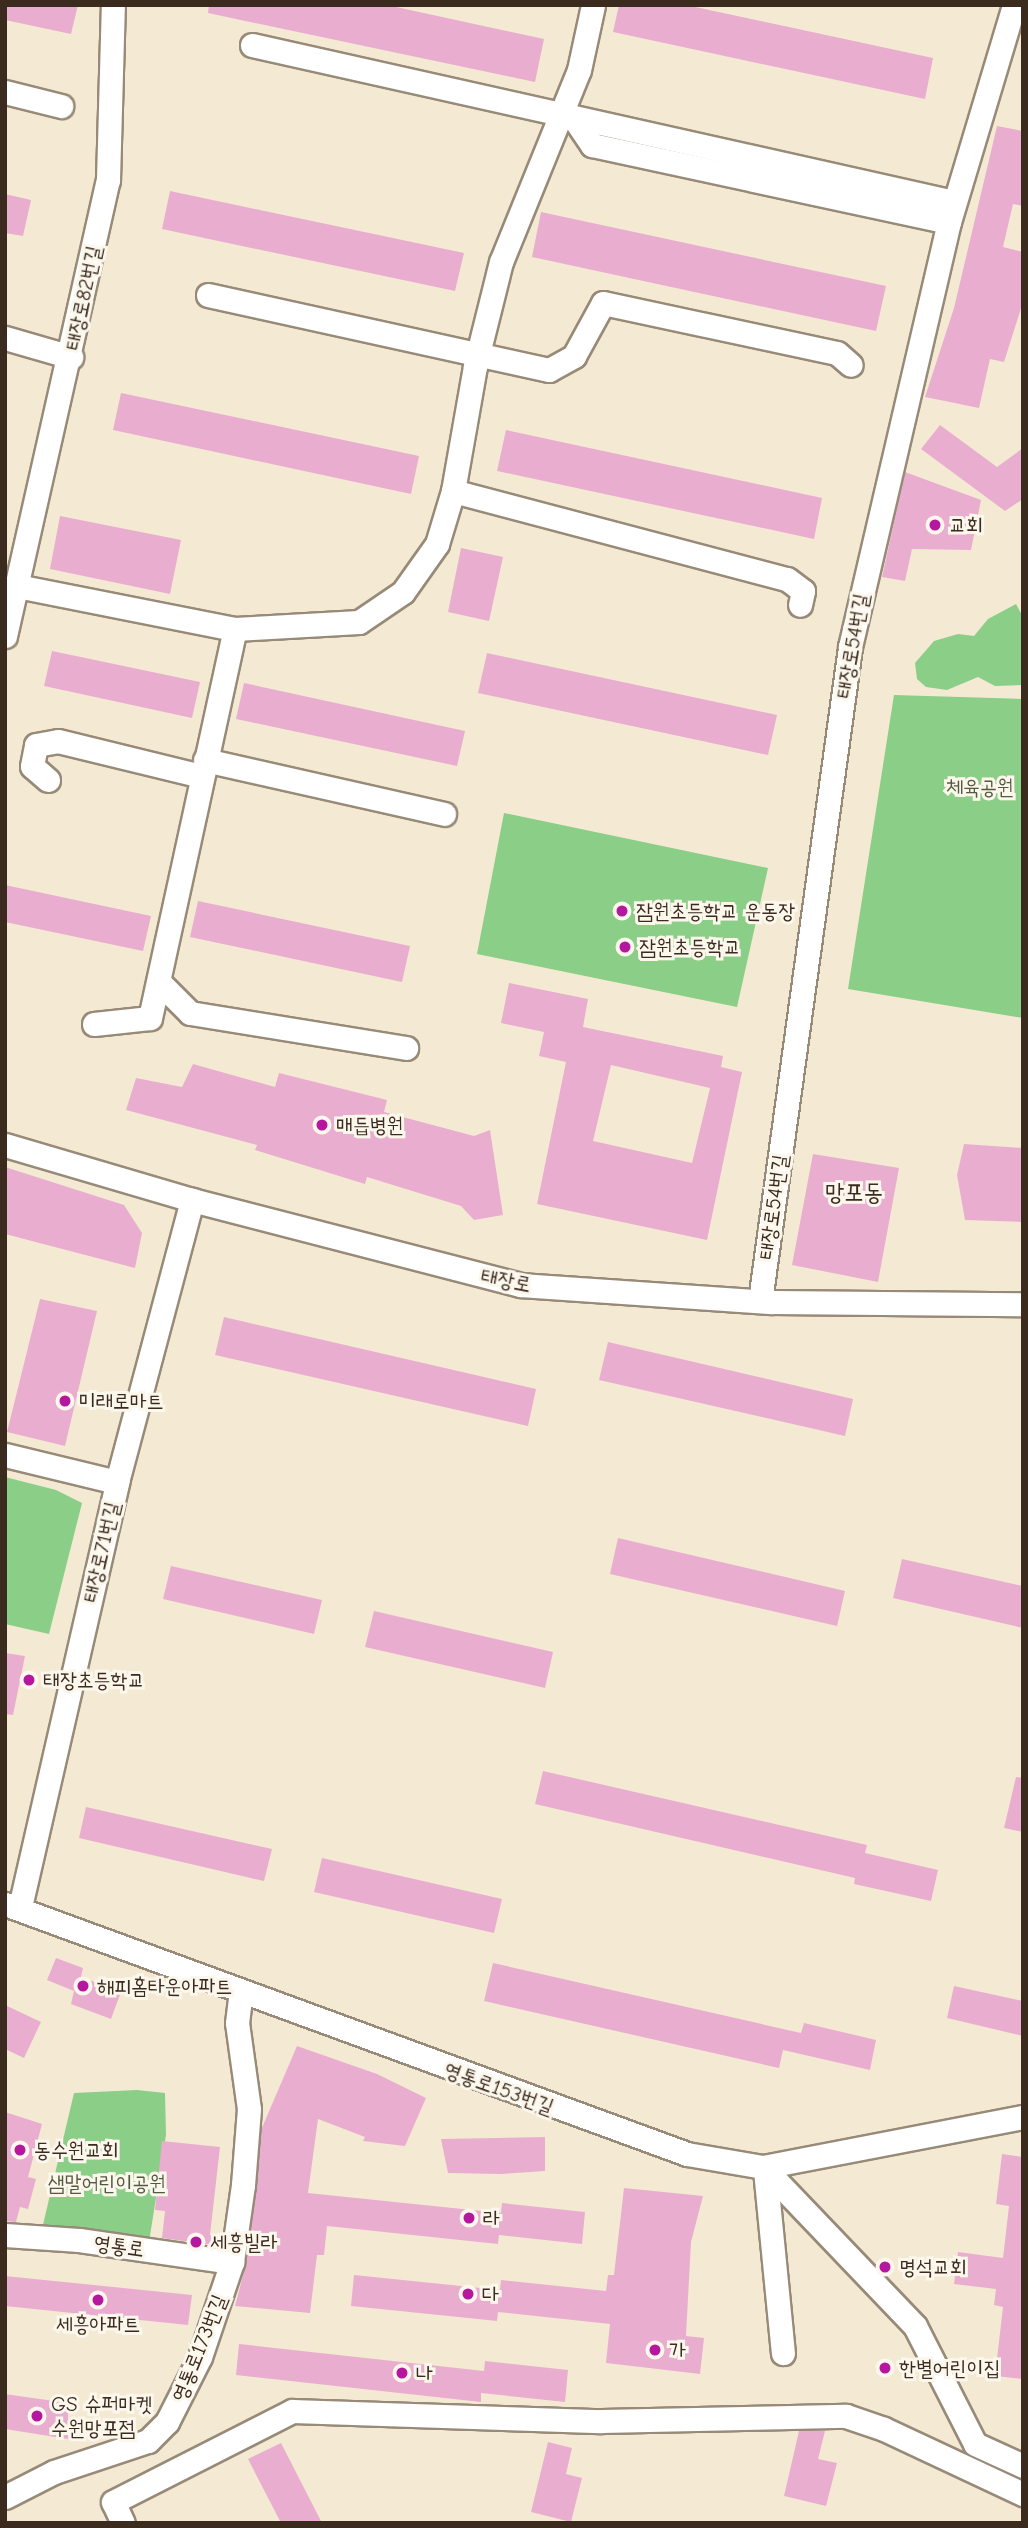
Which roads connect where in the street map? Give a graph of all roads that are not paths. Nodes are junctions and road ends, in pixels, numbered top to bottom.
1 (113, 5) edge
2 (593, 5) edge
3 (1014, 5) edge
4 (251, 45) dead end
5 (5, 92) edge
6 (61, 106) dead end
7 (567, 116) junction
8 (952, 212) junction
9 (208, 295) dead end
10 (5, 338) edge
11 (478, 354) junction
12 (71, 357) junction
13 (844, 359) dead end
14 (453, 491) junction
15 (17, 586) junction
16 (800, 605) dead end
17 (235, 629) junction
18 (5, 636) edge
19 (203, 768) junction
20 (48, 780) dead end
21 (444, 814) dead end
22 (161, 984) junction
23 (94, 1024) dead end
24 (405, 1048) dead end
25 (5, 1145) edge
26 (192, 1200) junction
27 (760, 1301) junction
28 (1023, 1304) edge
29 (5, 1455) edge
30 (117, 1482) junction
31 (12, 1905) edge
32 (241, 1991) junction
33 (1023, 2117) edge
34 (764, 2169) junction
35 (5, 2235) edge
36 (232, 2262) junction
37 (783, 2353) dead end
38 (1023, 2466) edge
39 (1023, 2494) edge
40 (5, 2497) edge
41 (123, 2523) edge

1 - 12 street, 태장로82번길
2 - 7 street
3 - 8 street, 태장로54번길
4 - 7 street
5 - 6 street
7 - 8 street
7 - 11 street
8 - 27 street, 태장로54번길
9 - 11 street
10 - 12 street
11 - 13 street
11 - 14 street
12 - 15 street, 태장로82번길
14 - 16 street
14 - 17 street
15 - 17 street
15 - 18 street, 태장로82번길
17 - 19 street
19 - 20 street
19 - 21 street
19 - 22 street
22 - 23 street
22 - 24 street
25 - 26 street, 태장로
26 - 27 street, 태장로
26 - 30 street, 태장로71번길
27 - 28 street, 태장로
29 - 30 street
30 - 31 street, 태장로71번길
31 - 32 street, 영통로153번길
32 - 34 street, 영통로153번길
32 - 36 street
33 - 34 street, 영통로153번길
34 - 37 street
34 - 38 street
35 - 36 street, 영통로
36 - 40 street, 영통로173번길
39 - 41 street

